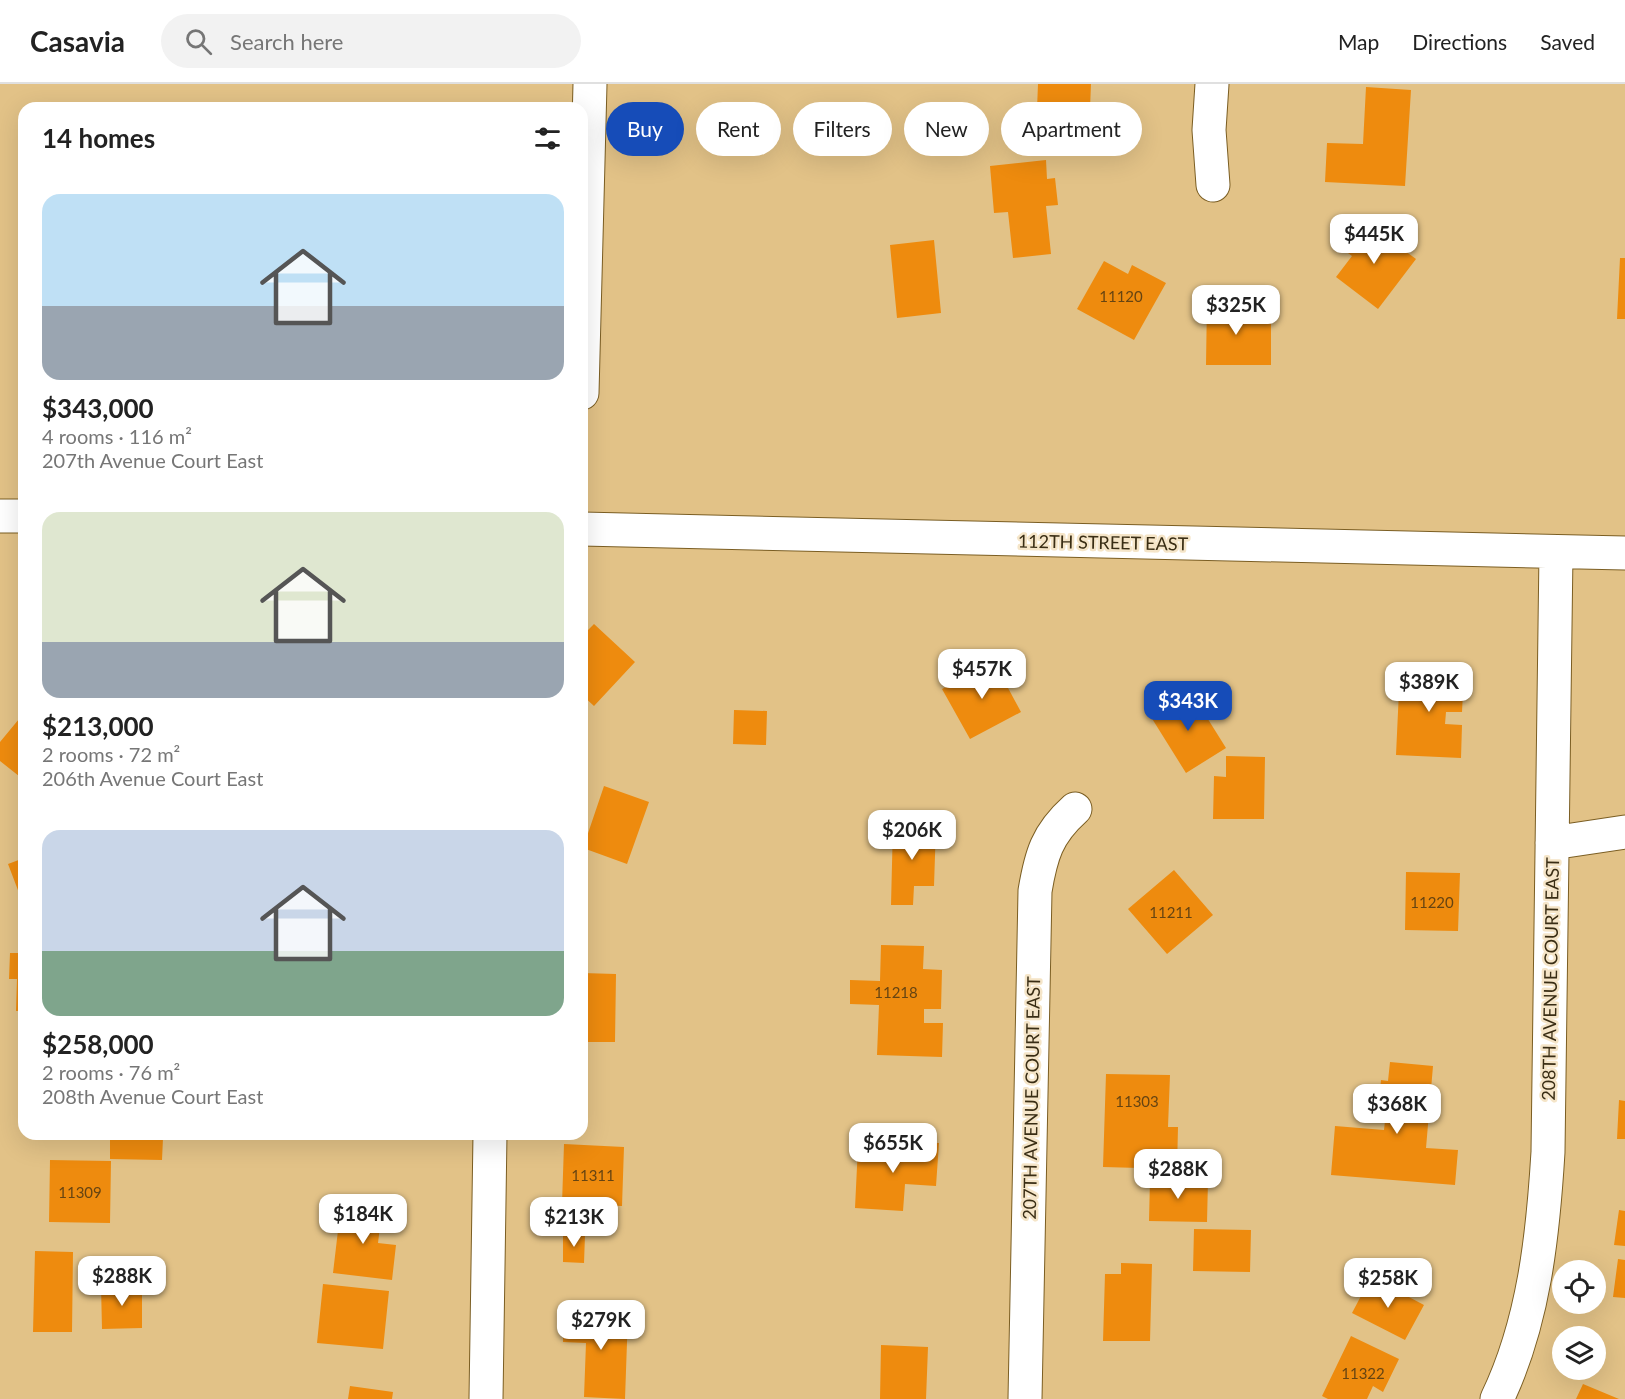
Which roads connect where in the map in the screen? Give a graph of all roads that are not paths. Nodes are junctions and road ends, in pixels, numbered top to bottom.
1 (590, 84) edge
2 (1212, 84) edge
3 (588, 161) edge
4 (1214, 185) dead end
5 (0, 516) edge
6 (18, 516) edge
7 (588, 530) edge
8 (1556, 552) junction
9 (1625, 553) edge
10 (1075, 809) dead end
11 (1625, 832) edge
12 (1552, 843) junction
13 (490, 1140) edge
14 (486, 1399) edge
15 (1025, 1399) edge
16 (1497, 1399) edge

1 - 3 street
2 - 4 street
5 - 6 street
7 - 8 street, 112TH STREET EAST
8 - 9 street, 112TH STREET EAST
8 - 12 street, 208TH AVENUE COURT EAST
10 - 15 street, 207TH AVENUE COURT EAST
11 - 12 street
12 - 16 street, 208TH AVENUE COURT EAST
13 - 14 street

